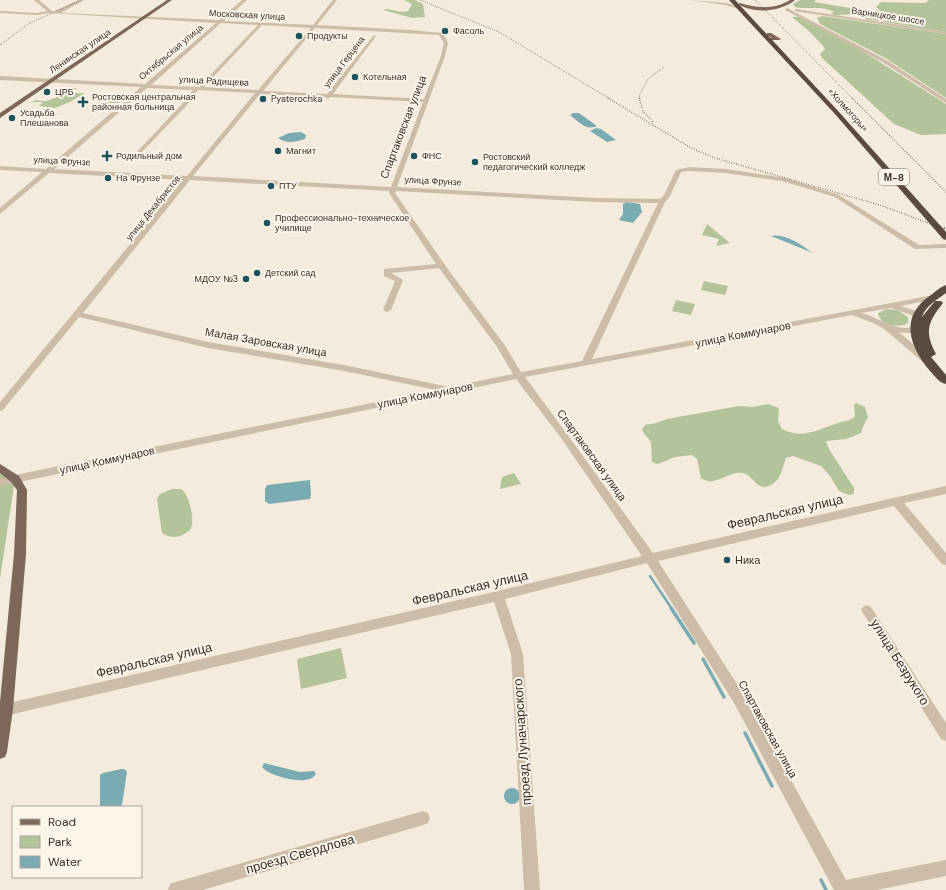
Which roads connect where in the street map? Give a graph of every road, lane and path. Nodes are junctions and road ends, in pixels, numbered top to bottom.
1 (36, 0) edge
2 (82, 0) edge
3 (170, 0) edge
4 (245, 0) edge
5 (335, 0) edge
6 (691, 0) edge
7 (731, 0) edge
8 (793, 0) edge
9 (721, 3) junction
10 (738, 4) edge
11 (753, 7) junction
12 (780, 7) junction
13 (787, 9) junction
14 (747, 11) junction
15 (0, 12) edge
16 (54, 13) junction
17 (144, 18) junction
18 (221, 22) junction
19 (261, 24) junction
20 (314, 26) junction
21 (440, 33) joint
22 (946, 33) edge
23 (374, 36) dead end
24 (770, 37) junction
25 (0, 78) edge
26 (52, 81) junction
27 (144, 87) junction
28 (198, 89) junction
29 (258, 93) junction
30 (328, 97) junction
31 (427, 101) junction
32 (946, 101) edge
33 (0, 116) edge
34 (139, 153) dead end
35 (0, 168) edge
36 (48, 171) junction
37 (190, 177) junction
38 (392, 188) junction
39 (662, 201) junction
40 (0, 212) edge
41 (946, 229) edge
42 (946, 237) edge
43 (946, 246) edge
44 (441, 266) junction
45 (946, 288) edge
46 (934, 297) junction
47 (946, 298) edge
48 (888, 307) junction
49 (878, 309) junction
50 (387, 310) dead end
51 (78, 314) junction
52 (850, 314) junction
53 (919, 323) junction
54 (883, 324) junction
55 (927, 361) junction
56 (585, 364) junction
57 (946, 373) edge
58 (519, 376) junction
59 (946, 381) edge
60 (451, 390) junction
61 (0, 408) edge
62 (0, 468) edge
63 (15, 479) junction
64 (0, 482) edge
65 (946, 490) edge
66 (896, 501) junction
67 (650, 558) junction
68 (946, 561) edge
69 (498, 596) junction
70 (867, 610) dead end
71 (3, 710) edge
72 (946, 735) edge
73 (0, 752) edge
74 (423, 818) dead end
75 (946, 868) edge
76 (176, 890) edge
77 (532, 890) edge
78 (843, 890) edge

1 - 16 street
2 - 16 street
3 - 17 main road, Ленинская улица
4 - 18 street, Октябрьская улица
5 - 20 street, улица Декабристов
6 - 9 street
7 - 9 street
7 - 10 highway, «Холмогоры» / М-8
8 - 12 main road
9 - 10 street
10 - 11 main road
10 - 14 highway, «Холмогоры» / М-8
10 - 24 highway, «Холмогоры» / М-8
11 - 12 main road
11 - 14 main road
12 - 13 street, Варницкое шоссе
13 - 22 street, Варницкое шоссе
13 - 32 street
14 - 24 highway, «Холмогоры» / М-8
15 - 16 street, Московская улица
16 - 17 street, Московская улица
17 - 18 street, Московская улица
17 - 26 main road, Ленинская улица
18 - 19 street, Московская улица
18 - 27 street, Октябрьская улица
19 - 20 street, Московская улица
19 - 28 street
20 - 21 street, Московская улица
20 - 29 street, улица Декабристов
21 - 31 street, Спартаковская улица
23 - 30 street, улица Герцена
24 - 41 highway, «Холмогоры» / М-8
24 - 42 highway, «Холмогоры» / М-8
25 - 26 street, улица Радищева
26 - 27 street, улица Радищева
26 - 33 main road, Ленинская улица
27 - 28 street, улица Радищева
27 - 36 street, Октябрьская улица
28 - 29 street, улица Радищева
28 - 34 street
29 - 30 street, улица Радищева
29 - 37 street, улица Декабристов
30 - 31 street, улица Радищева
31 - 38 street, Спартаковская улица
35 - 36 street, улица Фрунзе
36 - 37 street, улица Фрунзе
36 - 40 street, Октябрьская улица
37 - 38 street, улица Фрунзе
37 - 51 street, улица Декабристов
38 - 39 street, улица Фрунзе
38 - 44 street, Спартаковская улица
39 - 43 street
39 - 56 street
44 - 50 street
44 - 58 street, Спартаковская улица
45 - 46 highway
46 - 48 street, улица Коммунаров
46 - 53 highway
47 - 53 highway
48 - 49 street, улица Коммунаров
48 - 53 street
49 - 52 street, улица Коммунаров
49 - 54 street
51 - 60 street, Малая Заровская улица
51 - 61 street, улица Декабристов
52 - 54 street, улица Коммунаров
52 - 56 street, улица Коммунаров
53 - 54 street
53 - 55 highway
53 - 57 highway
54 - 55 street, улица Коммунаров
55 - 59 highway
56 - 58 street, улица Коммунаров
58 - 60 street, улица Коммунаров
58 - 67 street, Спартаковская улица
60 - 63 street, улица Коммунаров
62 - 63 main road
63 - 64 street, улица Коммунаров
63 - 71 main road
65 - 66 street, Февральская улица
66 - 67 street, Февральская улица
66 - 68 street
67 - 69 street, Февральская улица
67 - 78 street, Спартаковская улица
69 - 71 street, Февральская улица
69 - 77 street, проезд Луначарского
70 - 72 street, улица Безрукого
71 - 73 main road
74 - 76 street, проезд Свердлова
75 - 78 street

